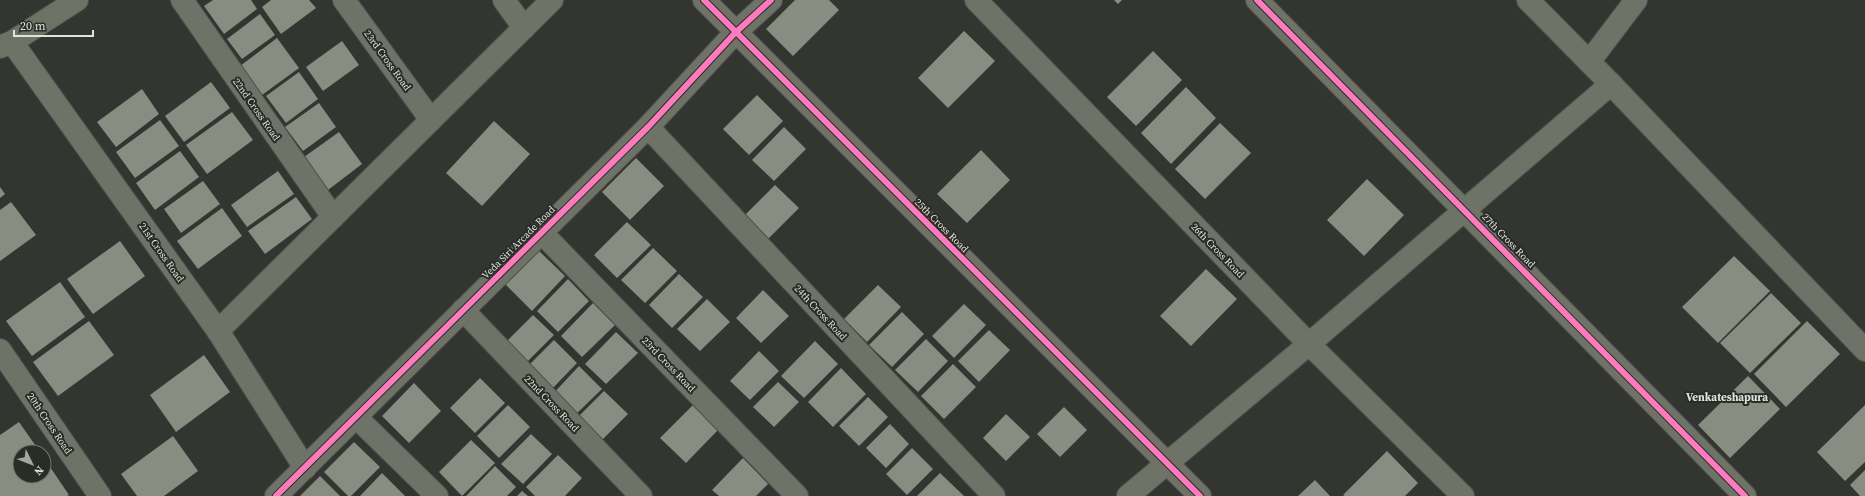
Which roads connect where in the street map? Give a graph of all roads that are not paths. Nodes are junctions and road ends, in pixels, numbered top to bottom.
1 (77, 0) edge
2 (182, 0) edge
3 (344, 0) edge
4 (504, 0) edge
5 (552, 0) edge
6 (704, 0) edge
7 (771, 0) edge
8 (976, 0) edge
9 (1257, 0) edge
10 (1528, 0) edge
11 (1636, 0) edge
12 (524, 28) junction
13 (735, 33) junction
14 (6, 45) edge
15 (1589, 62) junction
16 (1611, 84) junction
17 (431, 120) junction
18 (648, 127) junction
19 (1464, 209) junction
20 (333, 217) junction
21 (542, 233) junction
22 (463, 310) junction
23 (218, 331) junction
24 (1309, 344) junction
25 (0, 350) edge
26 (1865, 350) edge
27 (356, 417) junction
28 (1166, 463) junction
29 (305, 468) junction
30 (100, 496) edge
31 (276, 496) edge
32 (436, 496) edge
33 (641, 496) edge
34 (797, 496) edge
35 (994, 496) edge
36 (1128, 496) edge
37 (1200, 496) edge
38 (1463, 496) edge
39 (1745, 496) edge

1 - 14 main road
2 - 20 street, 22nd Cross Road
3 - 17 street, 23rd Cross Road
4 - 12 street
5 - 12 street
6 - 13 street, 25th Cross Road
7 - 13 street, Veda Siri Arcade Road
8 - 24 street, 26th Cross Road
9 - 19 street, 27th Cross Road
10 - 15 street
11 - 15 street
12 - 17 street
13 - 18 street, Veda Siri Arcade Road
13 - 28 street, 25th Cross Road
14 - 23 street, 21st Cross Road
15 - 16 street
16 - 19 street
16 - 26 street
17 - 20 street
18 - 21 street, Veda Siri Arcade Road
18 - 35 street, 24th Cross Road
19 - 24 street
19 - 39 street, 27th Cross Road
20 - 23 street
21 - 22 street, Veda Siri Arcade Road
21 - 34 street, 23rd Cross Road
22 - 27 street, Veda Siri Arcade Road
22 - 33 street, 22nd Cross Road
23 - 29 street, 21st Cross Road
24 - 28 street
24 - 38 street, 26th Cross Road
25 - 30 street, 20th Cross Road
27 - 29 street, Veda Siri Arcade Road
27 - 32 street
28 - 36 street
28 - 37 street, 25th Cross Road
29 - 31 street, Veda Siri Arcade Road

